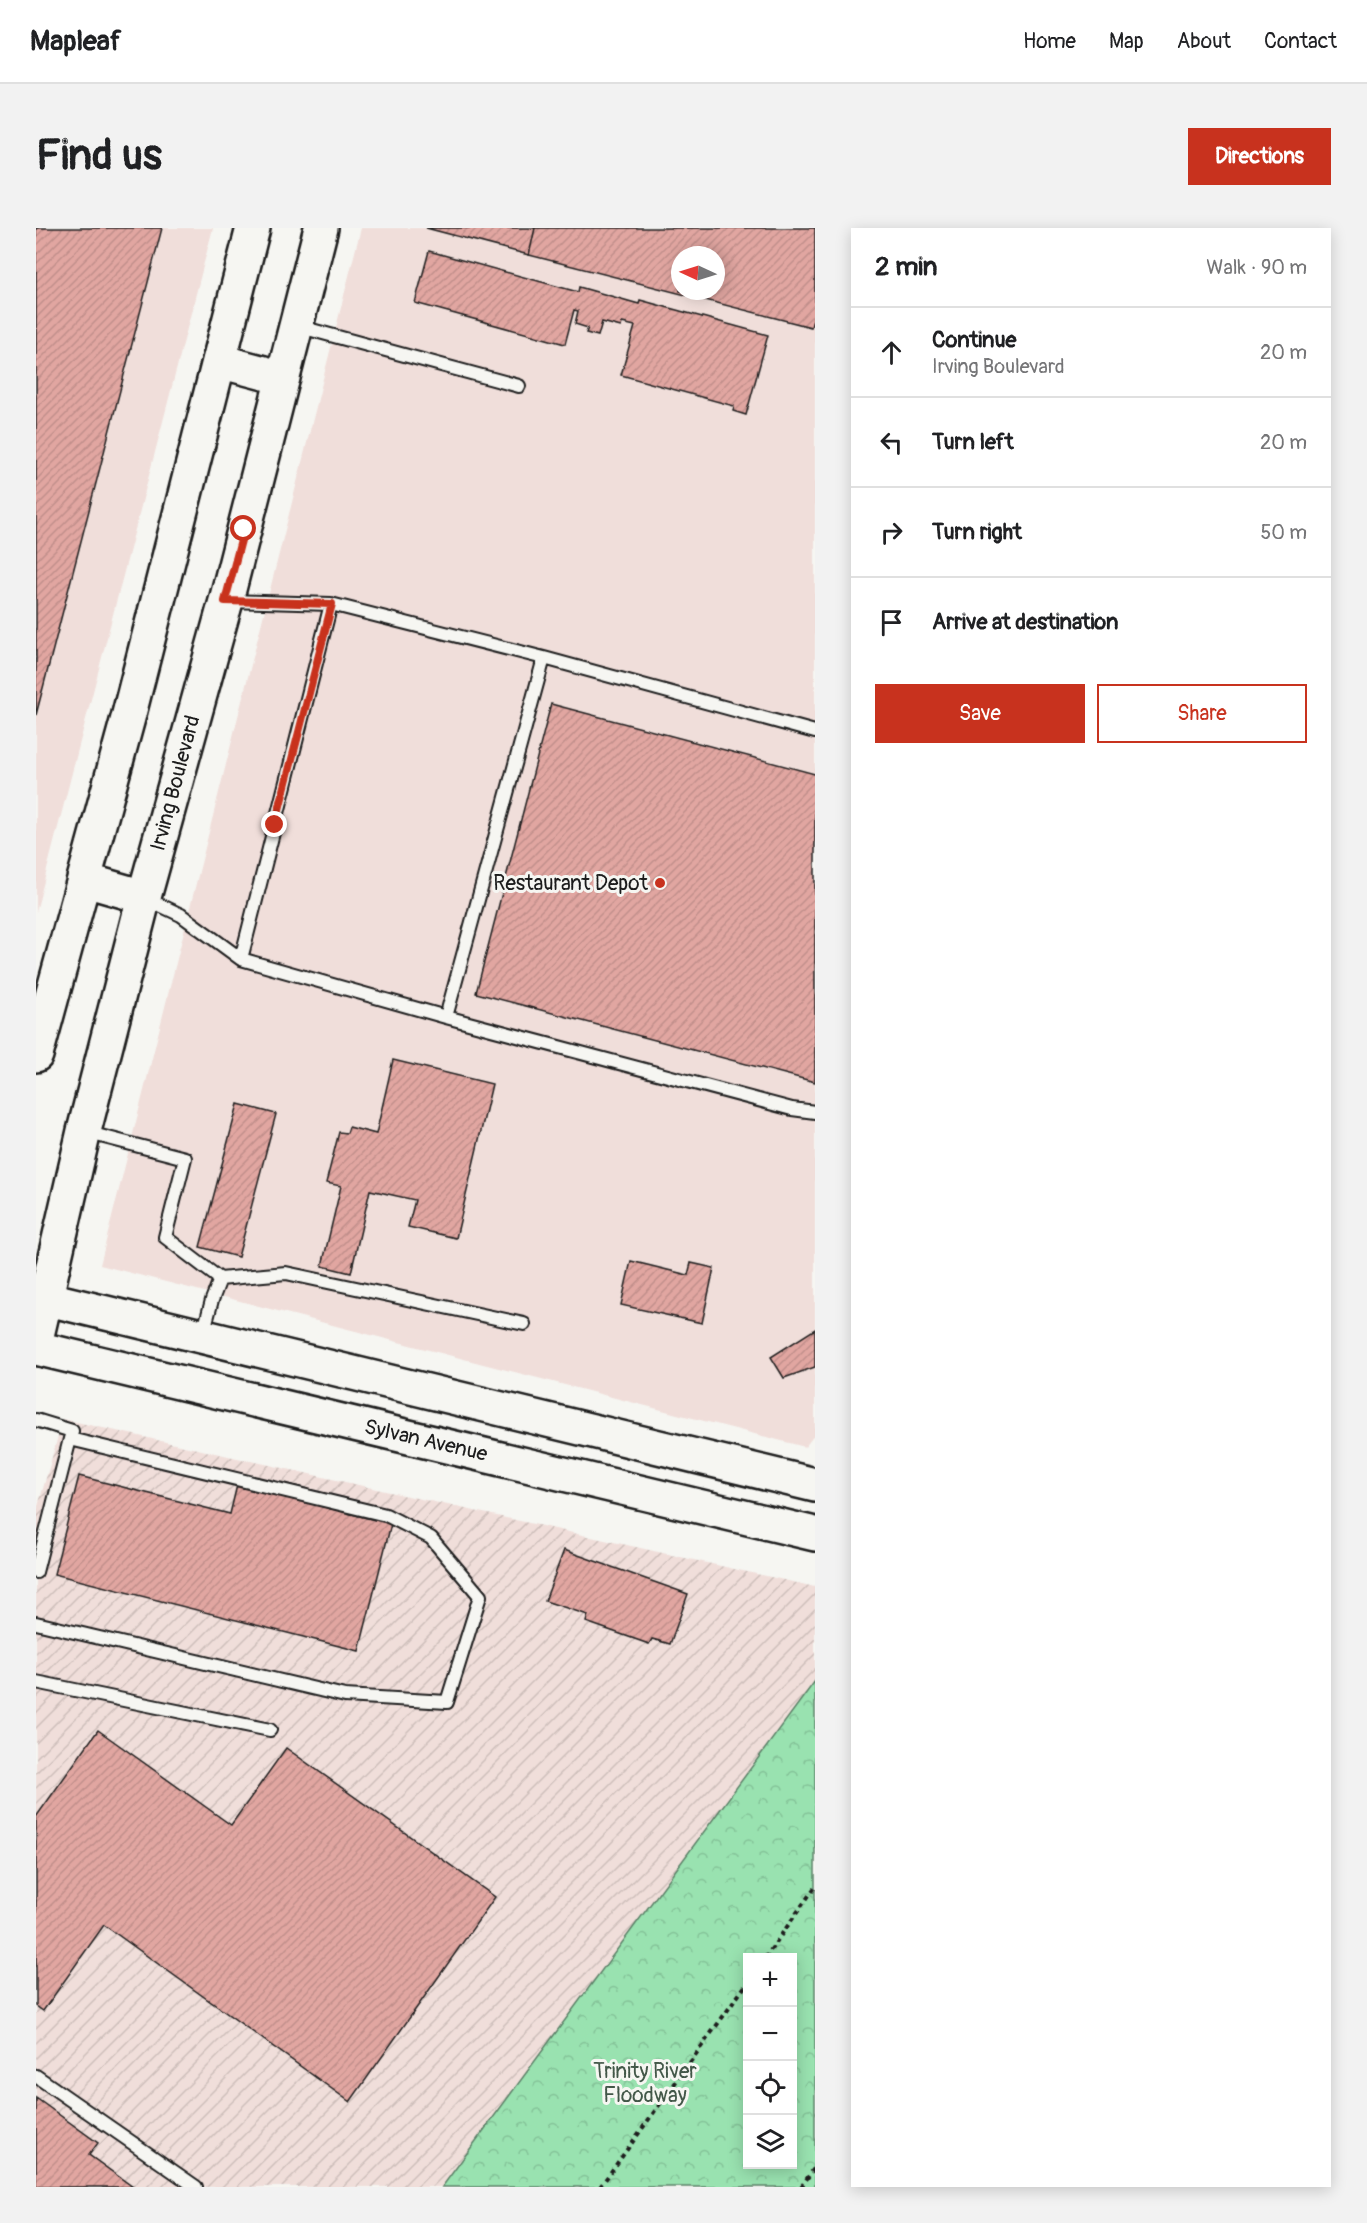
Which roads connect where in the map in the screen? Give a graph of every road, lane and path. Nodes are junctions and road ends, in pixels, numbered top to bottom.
1 (253, 228) edge
2 (321, 228) edge
3 (296, 326) junction
4 (219, 361) junction
5 (283, 378) junction
6 (519, 386) dead end
7 (225, 601) junction
8 (332, 604) junction
9 (544, 658) junction
10 (815, 732) edge
11 (85, 880) junction
12 (144, 897) junction
13 (241, 959) junction
14 (446, 1017) junction
15 (36, 1055) edge
16 (815, 1112) edge
17 (84, 1131) junction
18 (220, 1278) junction
19 (41, 1297) edge
20 (524, 1324) dead end
21 (202, 1336) junction
22 (36, 1340) edge
23 (36, 1348) edge
24 (36, 1420) edge
25 (70, 1439) junction
26 (815, 1485) edge
27 (815, 1534) edge
28 (36, 1572) edge
29 (36, 1623) edge
30 (36, 1683) edge
31 (270, 1730) dead end
32 (815, 1887) edge
33 (769, 1953) edge
34 (743, 1988) edge
35 (36, 2076) edge
36 (815, 2167) edge
37 (196, 2187) edge
38 (600, 2187) edge
39 (801, 2187) edge

1 - 4 main road
2 - 3 main road, Irving Boulevard
3 - 5 main road, Irving Boulevard
3 - 6 lane
4 - 5 main road
4 - 11 main road
5 - 7 main road, Irving Boulevard
7 - 8 lane
7 - 12 main road, Irving Boulevard
8 - 9 lane
8 - 13 lane
9 - 10 lane
9 - 14 lane
11 - 12 main road
11 - 15 main road
12 - 13 lane
12 - 17 main road, Irving Boulevard
13 - 14 lane
14 - 16 lane
17 - 18 lane
17 - 19 main road, Irving Boulevard
18 - 20 lane
18 - 21 lane
19 - 21 main road
19 - 22 main road, Irving Boulevard
21 - 26 main road
23 - 27 main road, Sylvan Avenue
24 - 25 lane
25 - 28 lane
25 - 29 lane
30 - 31 lane
32 - 33 path
34 - 38 path
35 - 37 lane
36 - 39 path

